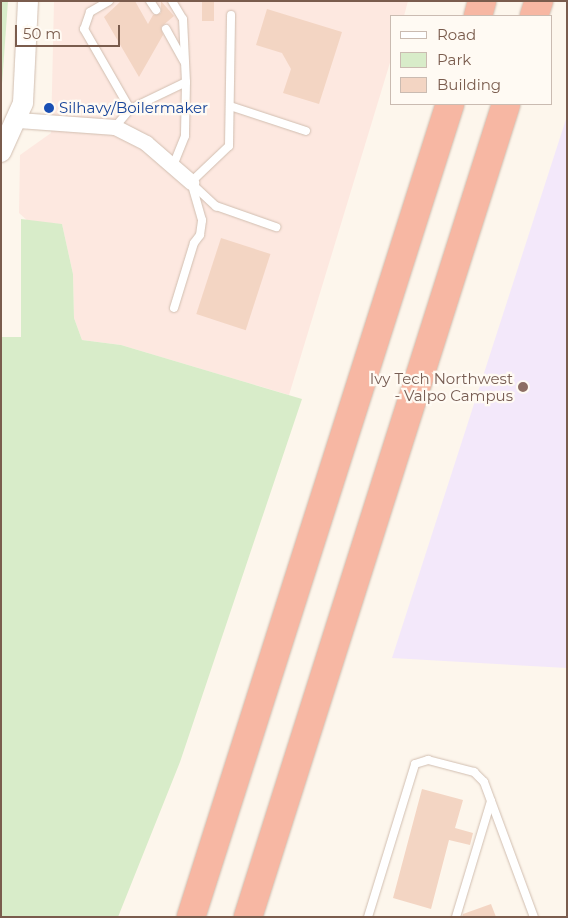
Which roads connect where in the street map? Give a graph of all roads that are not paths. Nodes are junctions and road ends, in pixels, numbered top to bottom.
1 (28, 1) edge
2 (109, 1) edge
3 (150, 1) edge
4 (172, 1) edge
5 (482, 1) edge
6 (539, 1) edge
7 (156, 10) dead end
8 (231, 15) dead end
9 (478, 15) edge
10 (534, 15) edge
11 (166, 29) dead end
12 (185, 63) junction
13 (186, 82) junction
14 (450, 105) edge
15 (506, 105) edge
16 (230, 106) junction
17 (130, 109) junction
18 (18, 120) junction
19 (115, 127) junction
20 (306, 131) dead end
21 (1, 152) edge
22 (173, 166) junction
23 (191, 182) junction
24 (276, 226) dead end
25 (174, 308) dead end
26 (231, 792) junction
27 (491, 801) junction
28 (174, 917) edge
29 (191, 917) edge
30 (248, 917) edge
31 (368, 917) edge
32 (456, 917) edge
33 (534, 917) edge

1 - 18 street
2 - 17 lane
3 - 7 lane
4 - 12 lane
5 - 9 highway
6 - 10 highway
8 - 16 lane
11 - 12 lane
12 - 13 lane
13 - 17 lane
13 - 22 lane
14 - 26 highway
15 - 30 highway
16 - 20 lane
16 - 23 lane
17 - 19 lane
18 - 19 street
18 - 21 street
19 - 22 street
22 - 23 street
23 - 24 lane
23 - 25 lane
26 - 28 highway
26 - 29 highway
27 - 31 lane
27 - 32 lane
27 - 33 lane

